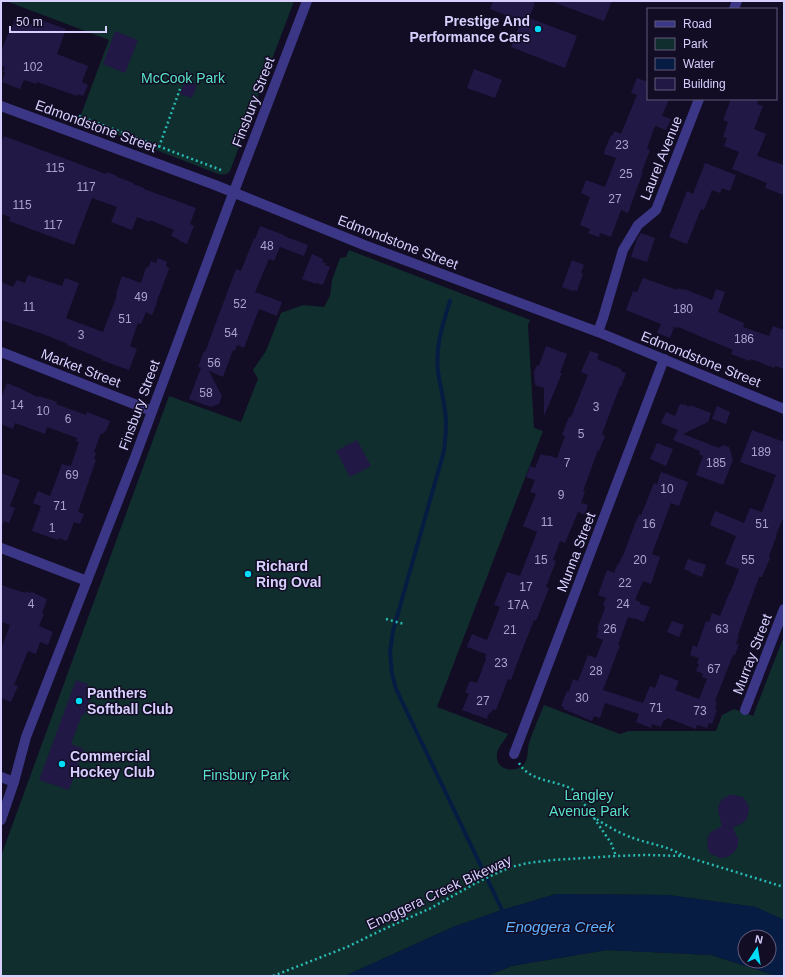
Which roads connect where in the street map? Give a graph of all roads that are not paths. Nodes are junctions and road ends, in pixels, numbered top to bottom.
1 (307, 1) edge
2 (699, 100) edge
3 (1, 106) edge
4 (234, 192) junction
5 (598, 332) junction
6 (1, 352) edge
7 (664, 359) junction
8 (784, 408) edge
9 (152, 411) junction
10 (1, 548) edge
11 (87, 581) junction
12 (784, 609) edge
13 (745, 710) dead end
14 (514, 754) road end
15 (1, 777) edge
16 (14, 782) junction
17 (1, 820) edge

1 - 4 street, Finsbury Street
2 - 5 street, Laurel Avenue
3 - 4 street, Edmondstone Street
4 - 5 street, Edmondstone Street
4 - 9 street, Finsbury Street
5 - 7 street, Edmondstone Street
6 - 9 street, Market Street
7 - 8 street, Edmondstone Street
7 - 14 street, Munna Street
9 - 11 street, Finsbury Street
10 - 11 street
11 - 16 street, Finsbury Street
12 - 13 street, Murray Street
15 - 16 street
16 - 17 street, Finsbury Street

